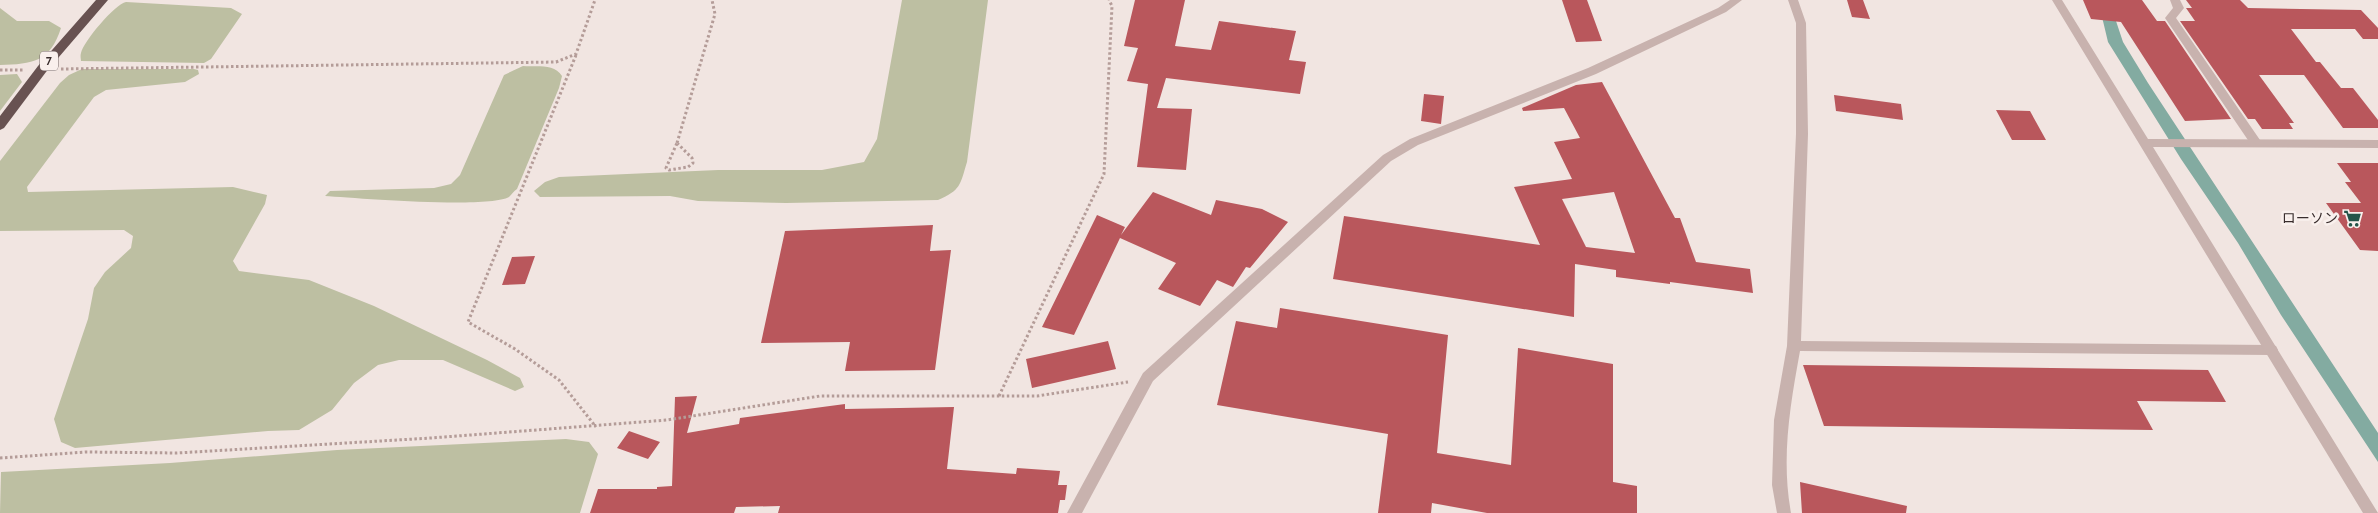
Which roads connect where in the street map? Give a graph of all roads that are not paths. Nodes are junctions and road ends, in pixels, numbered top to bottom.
1 (102, 0) edge
2 (1737, 0) edge
3 (1793, 0) edge
4 (2057, 0) edge
5 (2175, 0) edge
6 (0, 125) edge
7 (2145, 143) junction
8 (2256, 143) junction
9 (2378, 144) edge
10 (1794, 346) junction
11 (2270, 350) junction
12 (1074, 513) edge
13 (1784, 513) edge
14 (2372, 513) edge

1 - 6 highway, 7
2 - 12 street
3 - 10 street
4 - 7 street
5 - 8 street
7 - 8 street
7 - 11 street
8 - 9 street
10 - 11 street
10 - 13 street
11 - 14 street

